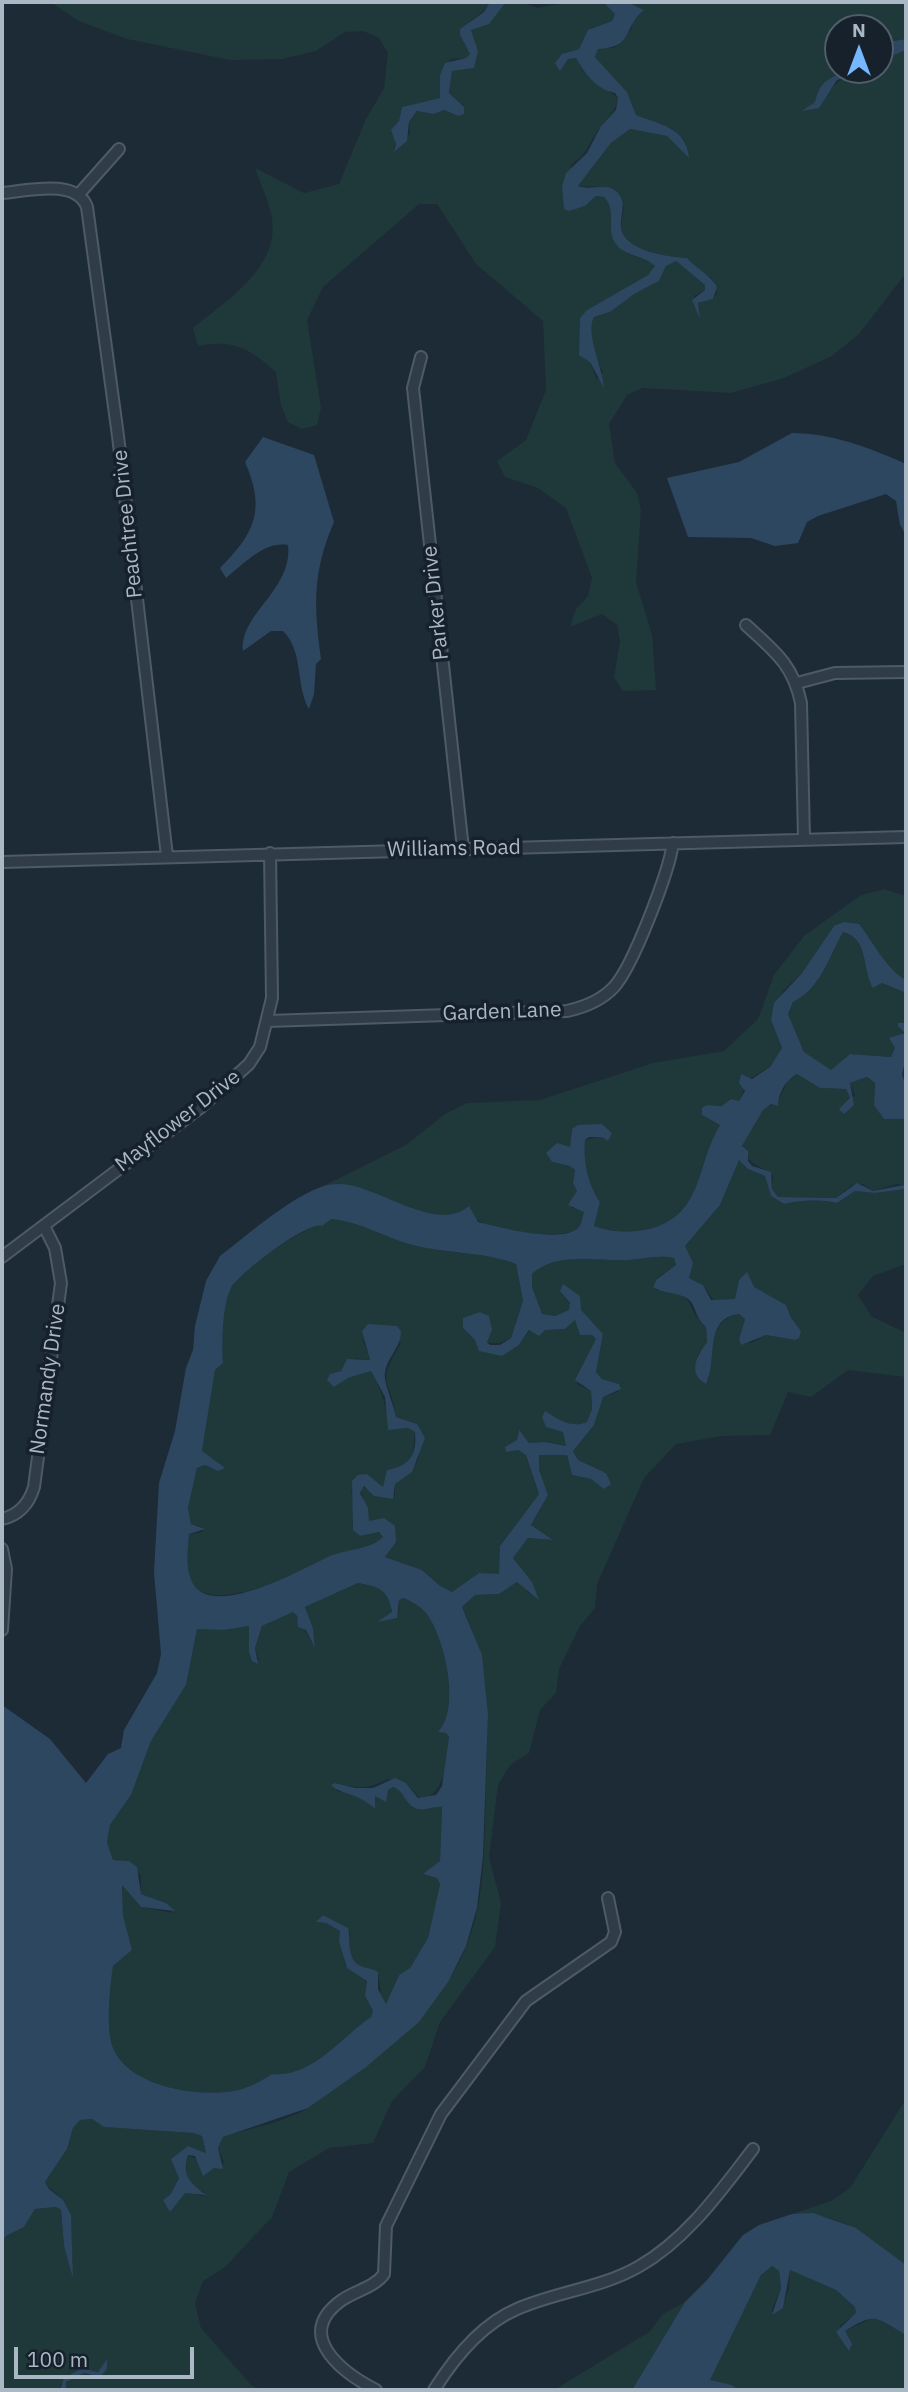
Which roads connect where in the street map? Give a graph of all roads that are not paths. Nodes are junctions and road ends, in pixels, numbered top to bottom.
1 (119, 149) dead end
2 (2, 193) edge
3 (79, 194) junction
4 (421, 357) dead end
5 (746, 625) dead end
6 (906, 672) edge
7 (797, 683) junction
8 (906, 836) edge
9 (804, 839) junction
10 (673, 843) junction
11 (463, 849) junction
12 (270, 853) junction
13 (167, 856) junction
14 (2, 862) edge
15 (268, 1021) junction
16 (44, 1226) junction
17 (2, 1257) edge
18 (2, 1519) edge
19 (2, 1549) edge
20 (2, 1629) edge
21 (608, 1898) dead end
22 (752, 2148) dead end
23 (376, 2390) edge
24 (434, 2390) edge

1 - 3 street
2 - 3 street
3 - 13 street, Peachtree Drive
4 - 11 street, Parker Drive
5 - 7 street
6 - 7 street
7 - 9 street
8 - 9 street, Williams Road
9 - 10 street, Williams Road
10 - 11 street, Williams Road
10 - 15 street, Garden Lane
11 - 12 street, Williams Road
12 - 13 street, Williams Road
12 - 15 street, Mayflower Drive
13 - 14 street, Williams Road
15 - 16 street, Mayflower Drive
16 - 17 street, Mayflower Drive
16 - 18 street, Normandy Drive
19 - 20 street
21 - 23 street
22 - 24 street

